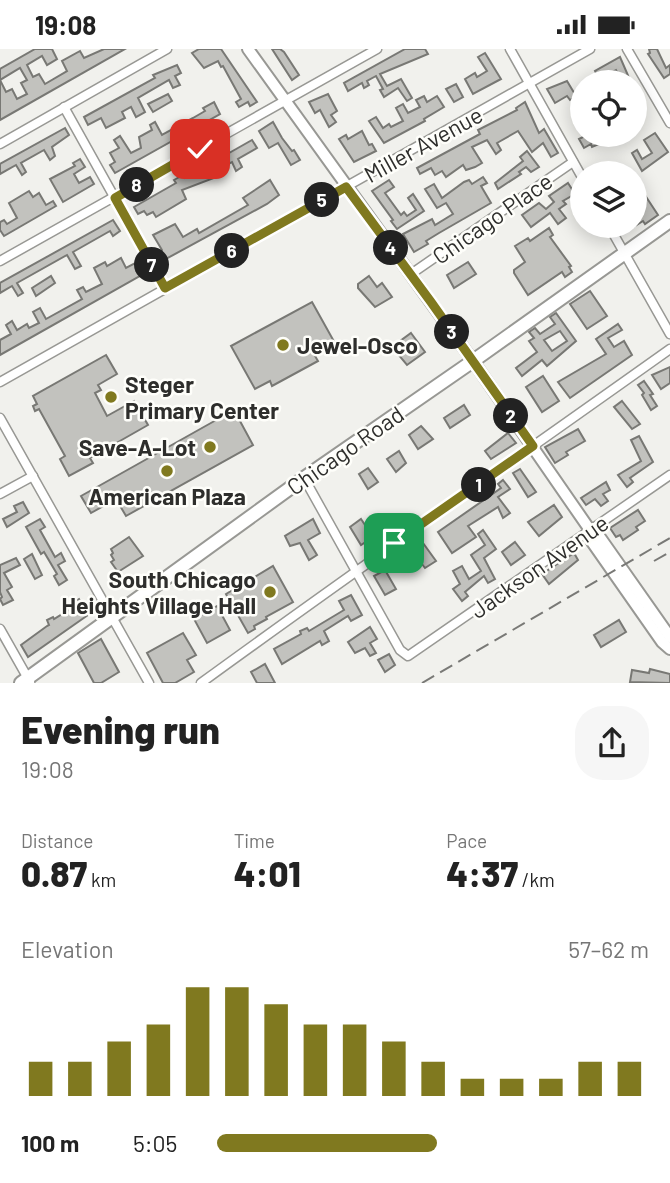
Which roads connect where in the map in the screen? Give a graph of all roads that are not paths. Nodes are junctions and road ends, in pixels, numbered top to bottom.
1 (167, 49) edge
2 (248, 49) edge
3 (377, 49) edge
4 (510, 49) edge
5 (590, 49) edge
6 (628, 49) edge
7 (530, 84) junction
8 (285, 101) junction
9 (65, 107) junction
10 (670, 123) edge
11 (0, 143) edge
12 (572, 161) edge
13 (570, 164) edge
14 (346, 187) junction
15 (115, 198) junction
16 (670, 221) edge
17 (615, 238) edge
18 (624, 254) junction
19 (0, 261) edge
20 (411, 274) junction
21 (165, 288) junction
22 (670, 334) edge
23 (670, 349) edge
24 (473, 362) junction
25 (0, 382) edge
26 (0, 418) edge
27 (533, 446) junction
28 (670, 475) edge
29 (33, 476) junction
30 (304, 478) junction
31 (0, 494) edge
32 (590, 530) junction
33 (356, 569) junction
34 (617, 569) junction
35 (112, 617) junction
36 (0, 629) edge
37 (670, 637) edge
38 (670, 649) edge
39 (26, 681) edge
40 (149, 683) edge
41 (201, 683) edge

1 - 9 street
2 - 8 main road
3 - 8 street
4 - 7 street
5 - 7 street, Miller Avenue
6 - 10 street
7 - 12 street
7 - 14 street, Miller Avenue
8 - 14 main road
8 - 15 street
9 - 11 street
9 - 15 street
13 - 20 street, Chicago Place
14 - 20 main road
14 - 21 street, Miller Avenue
15 - 19 street
15 - 21 street
16 - 18 main road, Chicago Road
17 - 18 street
18 - 22 street
18 - 24 main road, Chicago Road
20 - 24 main road
21 - 25 street, Miller Avenue
23 - 27 street
24 - 27 main road
24 - 30 main road, Chicago Road
26 - 29 street
27 - 32 main road
27 - 33 street
28 - 32 street, Jackson Avenue
29 - 31 street
29 - 35 street
30 - 33 street
30 - 35 main road, Chicago Road
32 - 33 street, Jackson Avenue
32 - 34 main road
33 - 41 street
34 - 37 main road
34 - 38 main road
35 - 39 main road, Chicago Road
35 - 40 street
36 - 39 street

